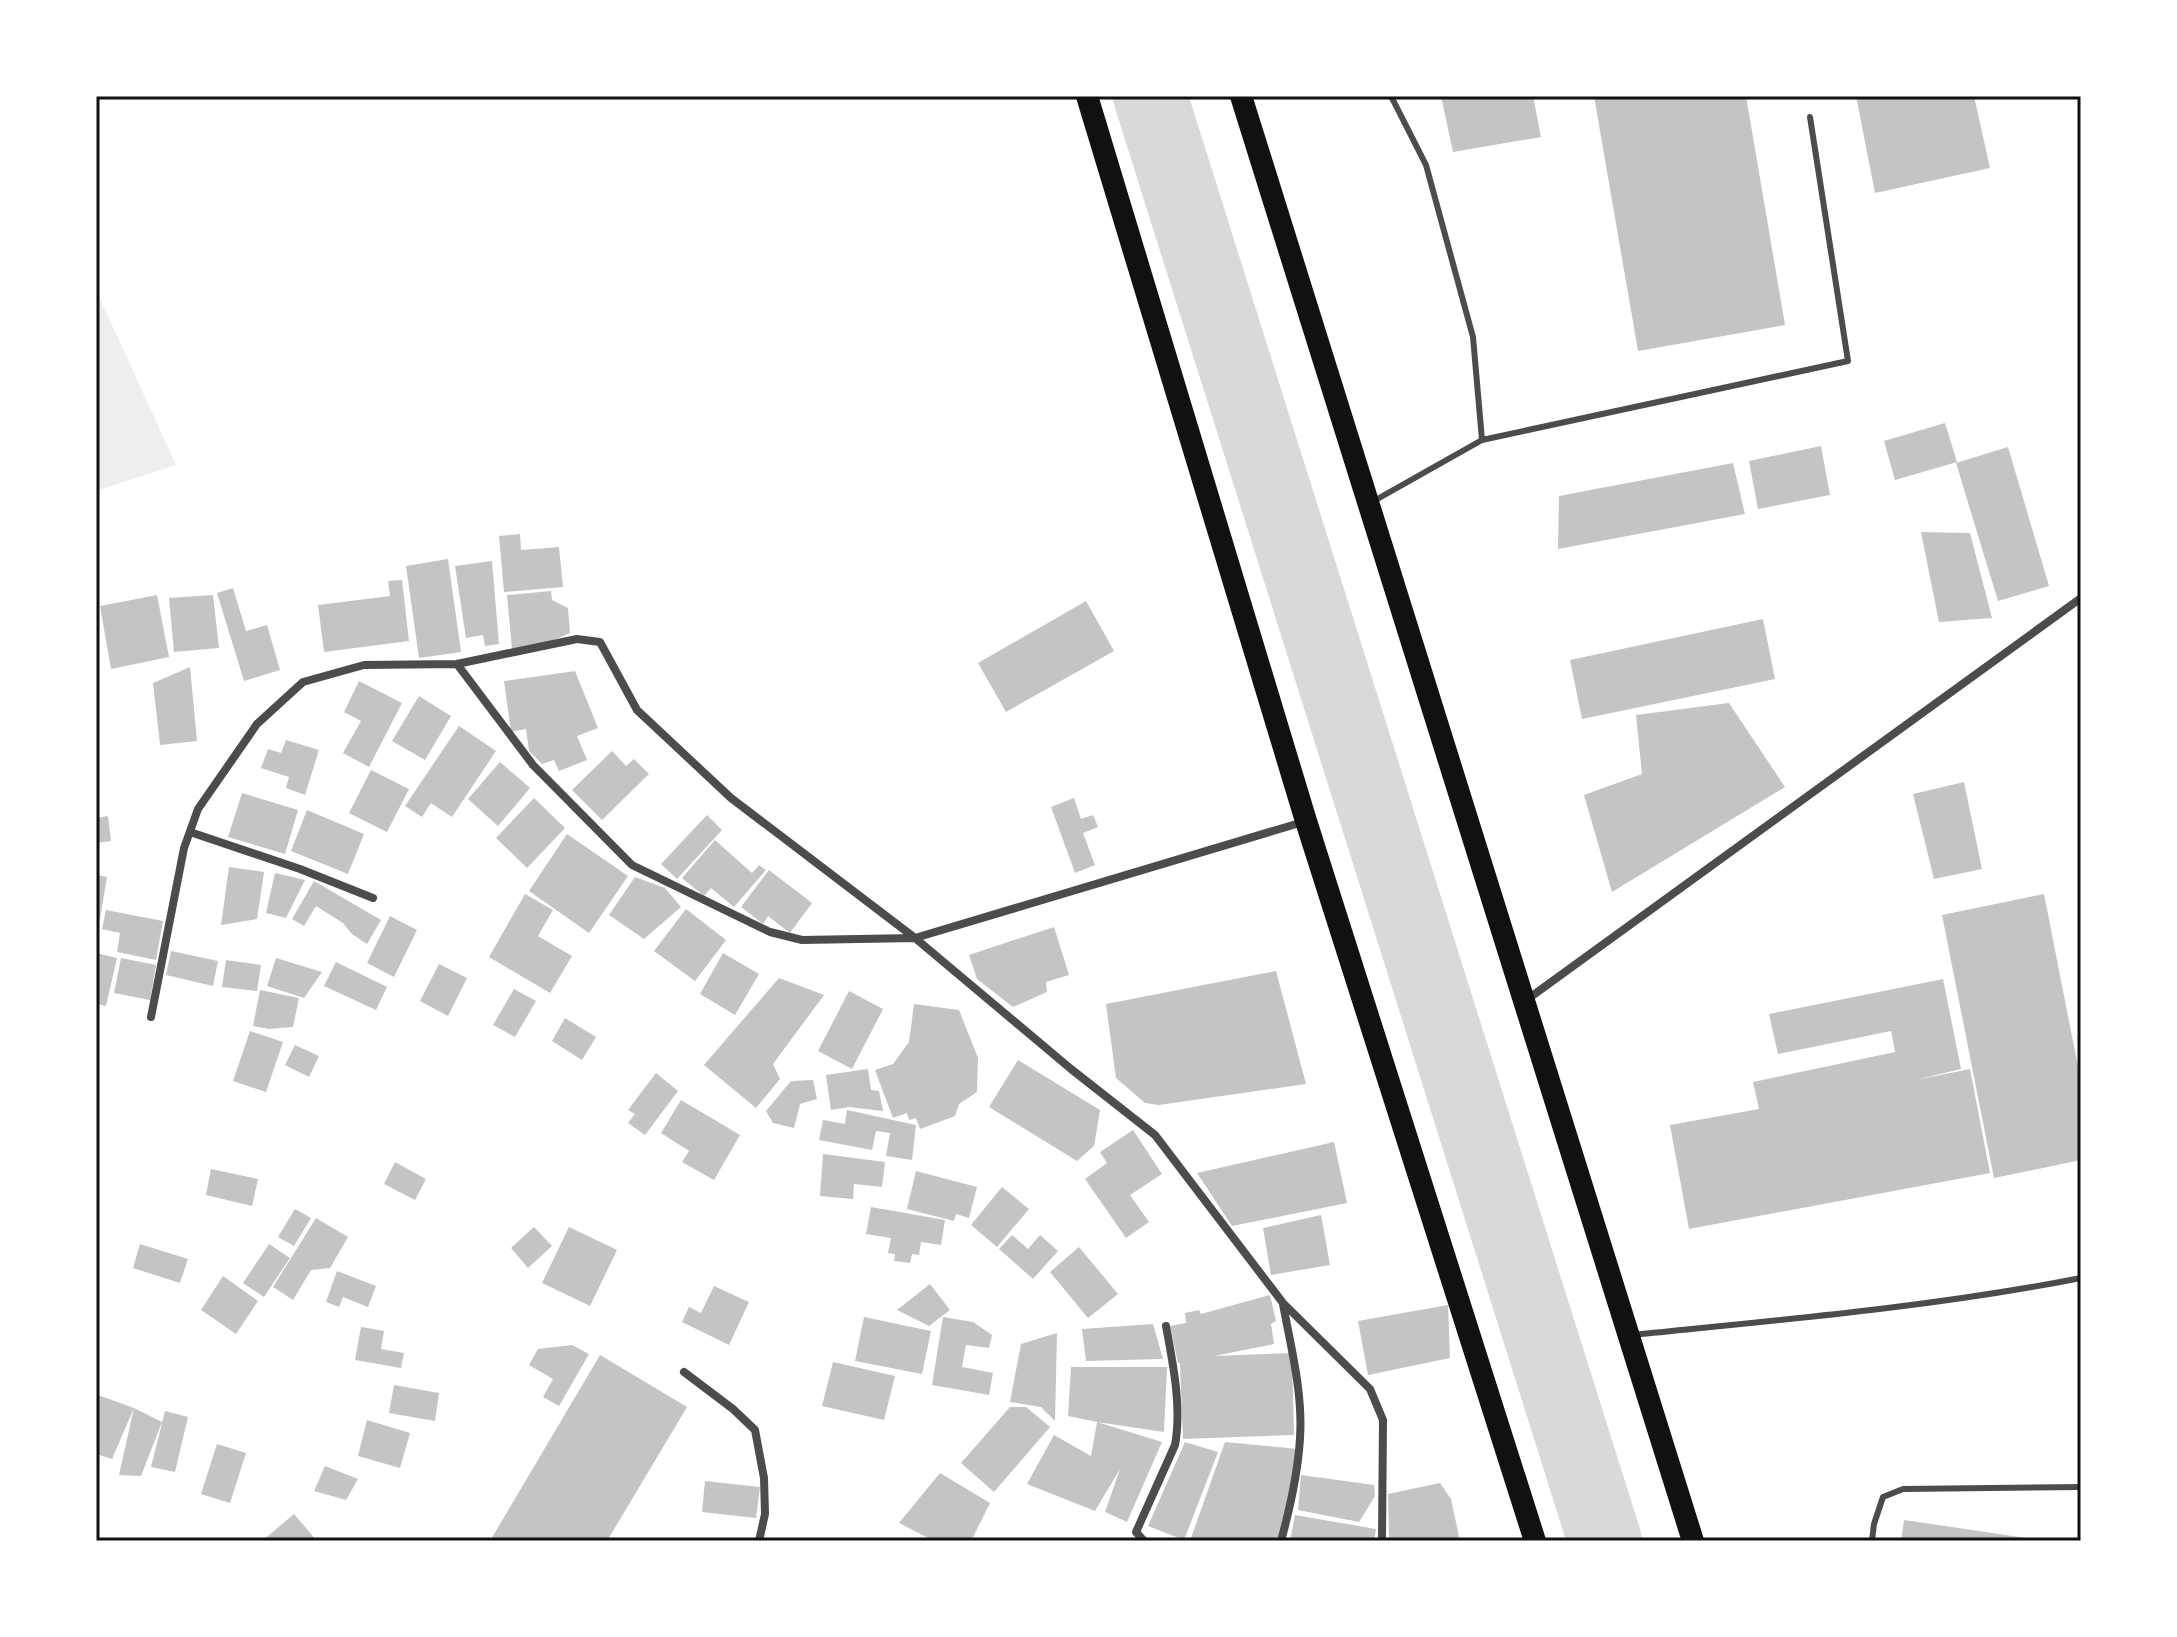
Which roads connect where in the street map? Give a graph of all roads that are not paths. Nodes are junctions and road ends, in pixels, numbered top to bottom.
1 (1087, 96) edge
2 (1241, 96) edge
3 (1391, 96) edge
4 (1810, 117) dead end
5 (1482, 440) junction
6 (1370, 503) junction
7 (2081, 598) edge
8 (457, 664) junction
9 (1306, 821) junction
10 (190, 832) junction
11 (373, 898) dead end
12 (915, 938) junction
13 (1523, 1003) junction
14 (151, 1017) dead end
15 (2081, 1278) edge
16 (1283, 1303) junction
17 (1166, 1326) dead end
18 (1627, 1335) junction
19 (684, 1372) dead end
20 (2081, 1487) edge
21 (759, 1541) edge
22 (1144, 1541) edge
23 (1281, 1541) edge
24 (1382, 1541) edge
25 (1535, 1541) edge
26 (1693, 1541) edge
27 (1872, 1541) edge

1 - 9 highway
2 - 6 highway
3 - 5 lane
4 - 5 lane
5 - 6 lane
6 - 13 highway
7 - 13 street
8 - 10 street
8 - 12 street
8 - 12 street
9 - 12 street
9 - 25 highway
10 - 11 street
10 - 14 street
12 - 16 street
13 - 18 highway
15 - 18 lane
16 - 23 street
16 - 24 street
17 - 22 street
18 - 26 highway
19 - 21 street
20 - 27 lane

